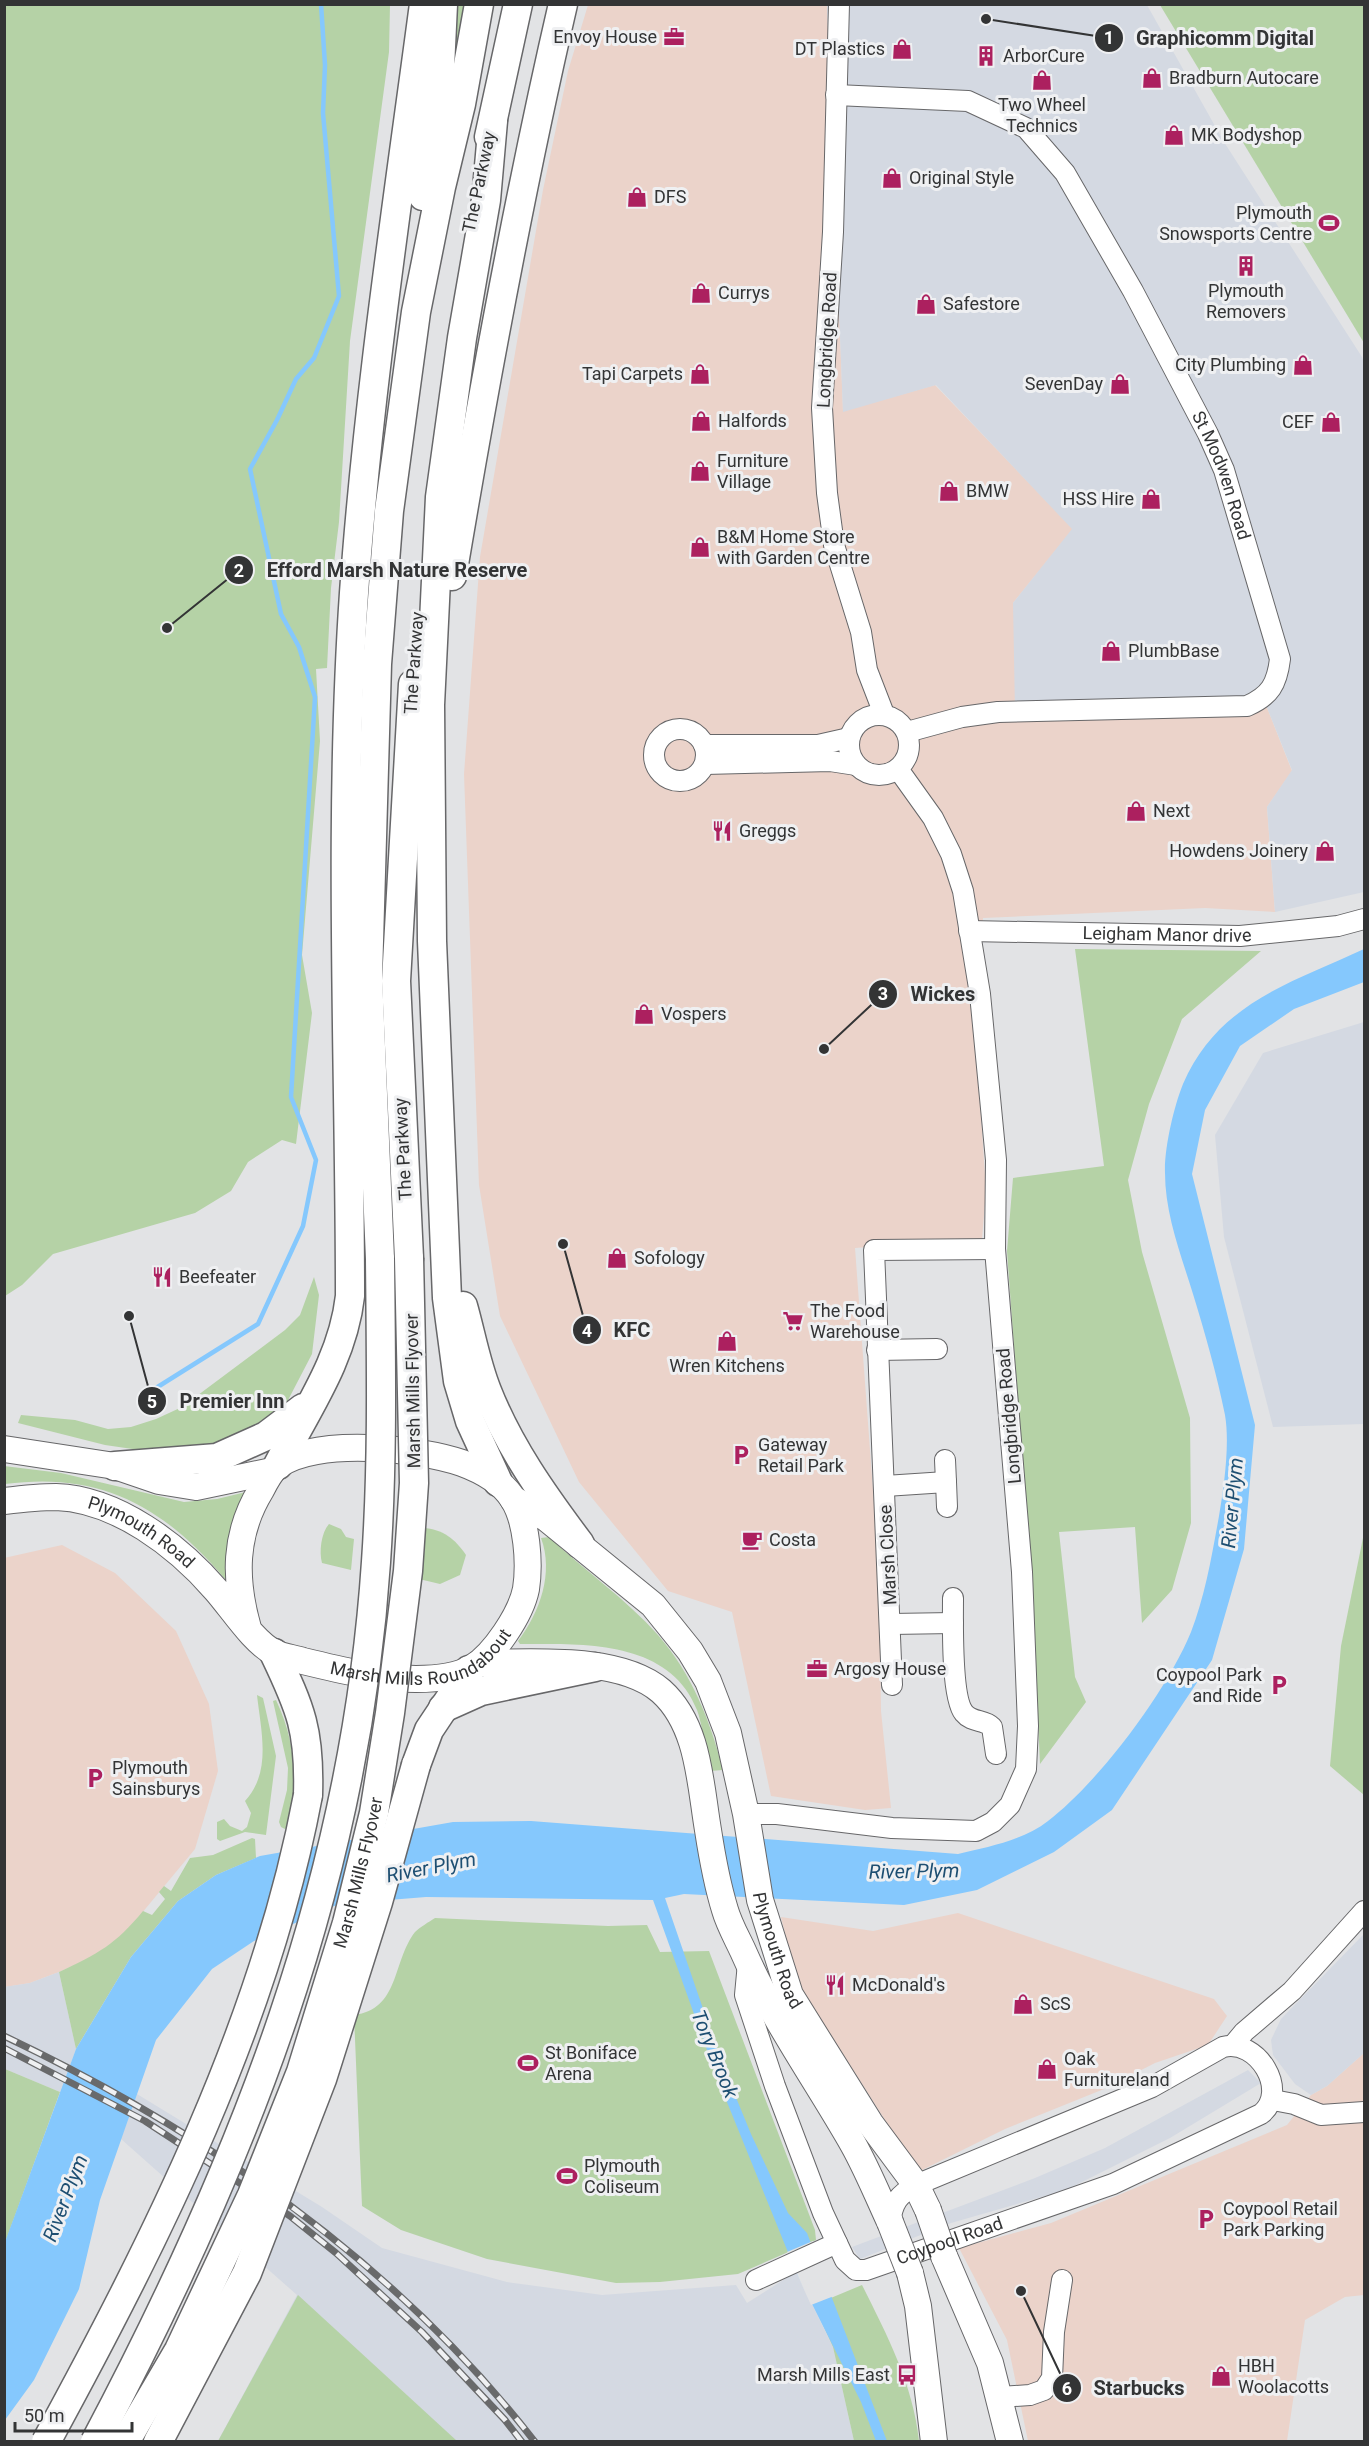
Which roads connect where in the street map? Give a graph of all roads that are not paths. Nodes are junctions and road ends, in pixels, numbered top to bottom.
1 (424, 4) edge
2 (443, 4) edge
3 (479, 4) edge
4 (518, 4) edge
5 (563, 4) edge
6 (839, 4) edge
7 (836, 95) junction
8 (493, 121) junction
9 (416, 312) junction
10 (867, 670) junction
11 (430, 705) junction
12 (884, 714) junction
13 (854, 730) junction
14 (907, 732) junction
15 (856, 765) junction
16 (898, 769) junction
17 (1365, 920) edge
18 (969, 931) junction
19 (441, 1143) junction
20 (995, 1249) junction
21 (409, 1258) joint
22 (380, 1259) joint
23 (937, 1349) dead end
24 (878, 1350) junction
25 (311, 1401) junction
26 (4, 1449) edge
27 (945, 1460) dead end
28 (115, 1466) junction
29 (275, 1468) junction
30 (946, 1482) junction
31 (885, 1486) junction
32 (505, 1491) junction
33 (4, 1501) edge
34 (947, 1507) dead end
35 (580, 1544) junction
36 (953, 1598) dead end
37 (953, 1623) junction
38 (891, 1624) junction
39 (248, 1628) junction
40 (274, 1653) junction
41 (474, 1666) junction
42 (595, 1667) junction
43 (892, 1685) dead end
44 (443, 1708) junction
45 (996, 1754) dead end
46 (747, 1825) junction
47 (1365, 1911) edge
48 (748, 1963) junction
49 (1234, 2044) junction
50 (1273, 2100) junction
51 (1365, 2112) edge
52 (916, 2185) junction
53 (890, 2222) junction
54 (828, 2246) junction
55 (756, 2280) dead end
56 (1062, 2280) dead end
57 (1000, 2397) junction
58 (46, 2442) edge
59 (95, 2442) edge
60 (125, 2442) edge
61 (158, 2442) edge
62 (934, 2442) edge
63 (1010, 2442) edge

1 - 25 highway
2 - 9 highway
3 - 9 highway, The Parkway
4 - 8 highway, The Parkway
5 - 11 highway
6 - 7 street, Longbridge Road
7 - 10 street, Longbridge Road
7 - 14 street, St Modwen Road
8 - 11 highway
8 - 21 highway, The Parkway
9 - 22 highway, The Parkway
10 - 12 street, Longbridge Road
10 - 13 street, Longbridge Road
11 - 19 highway
12 - 13 street
12 - 14 street
13 - 15 street
13 - 15 street
14 - 16 street
15 - 16 street
16 - 18 street, Longbridge Road
17 - 18 street, Leigham Manor drive
18 - 20 street, Longbridge Road
19 - 32 highway
19 - 35 highway
20 - 24 street, Marsh Close
20 - 46 street, Longbridge Road
21 - 60 highway, Marsh Mills Flyover, bridge
22 - 59 highway, Marsh Mills Flyover, bridge
23 - 24 street
24 - 31 street, Marsh Close
25 - 28 highway
25 - 29 highway
26 - 28 main road
27 - 30 street
28 - 29 main road
29 - 32 main road
29 - 39 main road
30 - 31 street, Marsh Close
30 - 34 street
31 - 38 street, Marsh Close
32 - 35 main road, Plymouth Road
32 - 41 main road, Marsh Mills Roundabout
33 - 39 main road, Plymouth Road
35 - 46 main road, Plymouth Road
36 - 37 street
37 - 38 street, Marsh Close
37 - 45 street
38 - 43 street, Marsh Close
39 - 40 main road, Marsh Mills Roundabout
40 - 41 main road, Marsh Mills Roundabout
40 - 58 highway, bridge
41 - 42 main road, Plymouth Road
41 - 44 highway
42 - 44 highway
42 - 48 main road, Plymouth Road
44 - 61 highway, bridge
46 - 52 main road, Plymouth Road
47 - 49 street, Coypool Road
48 - 53 main road, Plymouth Road
48 - 54 street, Coypool Road
49 - 50 street
49 - 52 street, Coypool Road
50 - 51 street
50 - 54 street, Coypool Road
52 - 53 street, Coypool Road
52 - 57 main road, Plymouth Road, bridge
53 - 62 main road, Plymouth Road, bridge
54 - 55 street
56 - 57 street
57 - 63 main road, Plymouth Road

